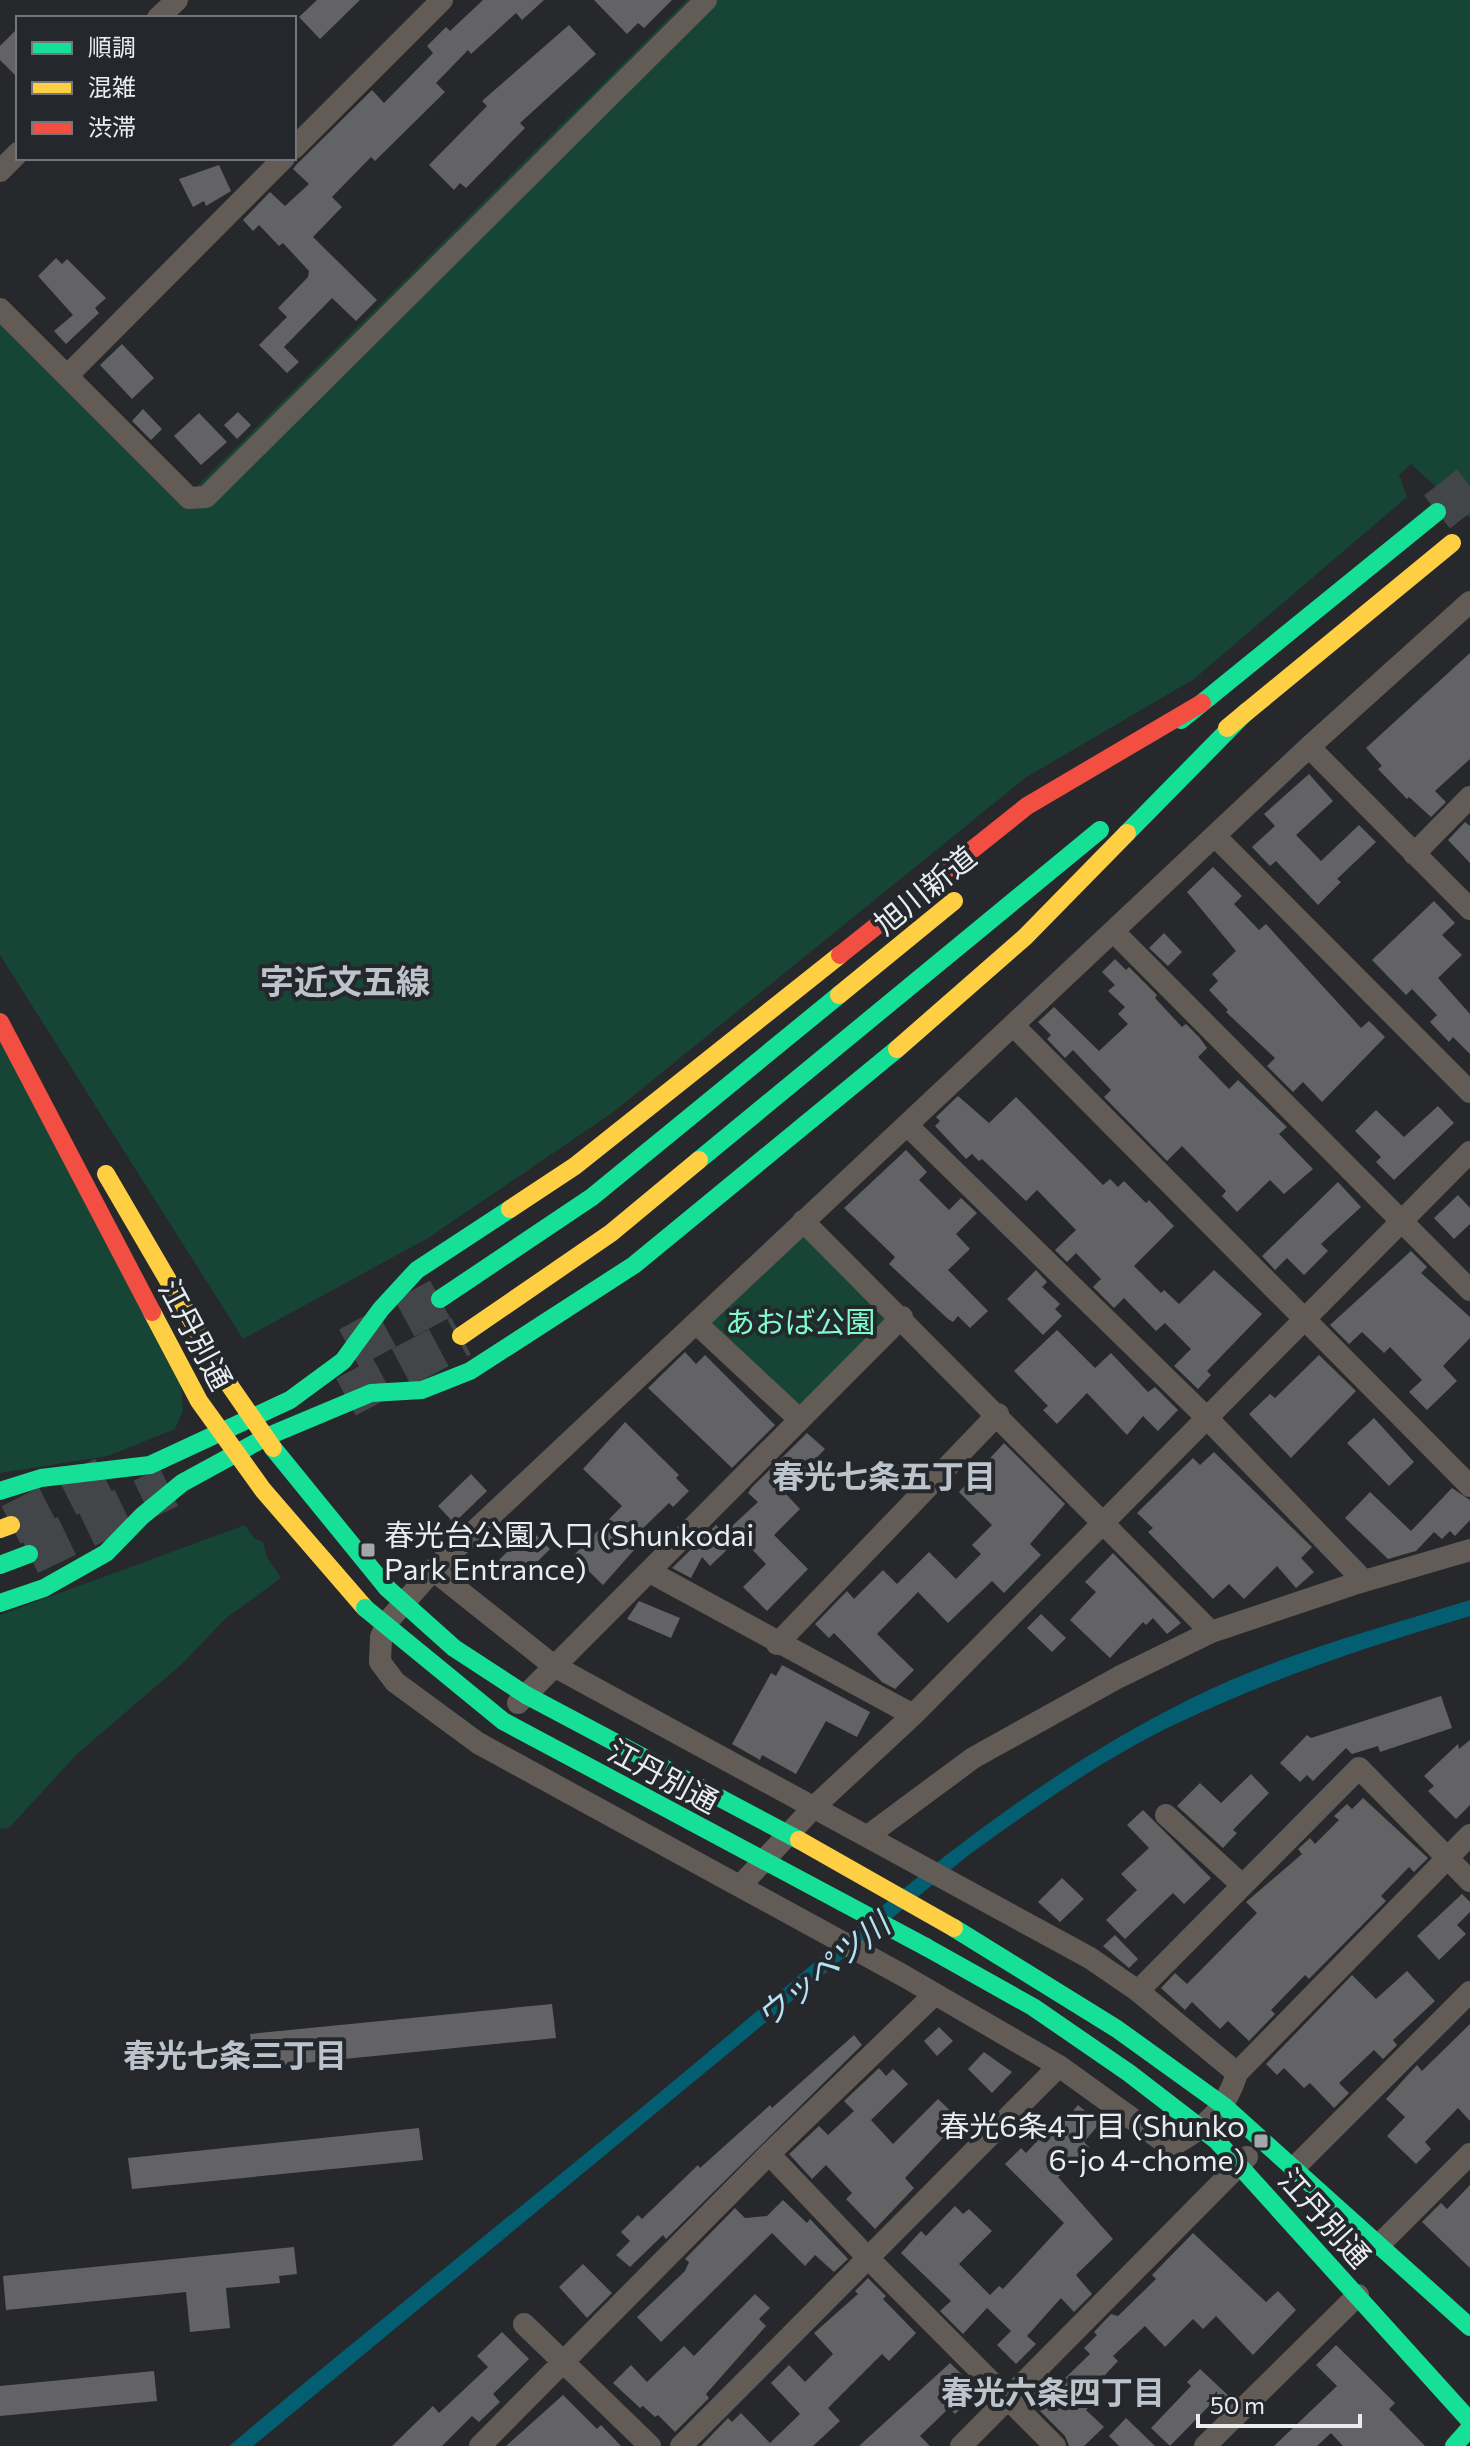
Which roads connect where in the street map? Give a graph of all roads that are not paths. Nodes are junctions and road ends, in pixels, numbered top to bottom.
1 (177, 0) edge
2 (442, 0) edge
3 (703, 1) edge
4 (160, 16) edge
5 (296, 146) edge
6 (16, 155) edge
7 (282, 160) edge
8 (0, 171) edge
9 (0, 309) edge
10 (67, 376) junction
11 (1437, 512) tunnel mouth
12 (1452, 543) dead end
13 (1470, 602) edge
14 (1202, 703) junction
15 (1247, 711) junction
16 (1309, 747) junction
17 (1090, 792) dead end
18 (1470, 797) edge
19 (1215, 836) junction
20 (1414, 854) junction
21 (967, 891) dead end
22 (1470, 909) edge
23 (1114, 932) junction
24 (0, 1022) edge
25 (1014, 1026) junction
26 (1470, 1092) edge
27 (907, 1125) junction
28 (1470, 1152) edge
29 (803, 1221) junction
30 (1401, 1221) junction
31 (1470, 1290) edge
32 (440, 1299) tunnel mouth
33 (902, 1317) junction
34 (1303, 1320) junction
35 (697, 1324) junction
36 (461, 1336) tunnel mouth
37 (998, 1414) junction
38 (1206, 1417) junction
39 (252, 1418) junction
40 (798, 1418) junction
41 (221, 1433) junction
42 (266, 1437) junction
43 (236, 1453) junction
44 (1470, 1486) edge
45 (0, 1491) edge
46 (1103, 1520) junction
47 (1470, 1550) edge
48 (29, 1554) tunnel mouth
49 (0, 1565) edge
50 (433, 1570) junction
51 (650, 1572) junction
52 (1364, 1581) junction
53 (0, 1603) edge
54 (1211, 1632) junction
55 (777, 1644) junction
56 (554, 1666) junction
57 (913, 1715) junction
58 (478, 1743) junction
59 (815, 1806) junction
60 (1166, 1815) dead end
61 (1470, 1835) edge
62 (876, 1839) junction
63 (1447, 1858) junction
64 (1470, 1881) edge
65 (1242, 1885) junction
66 (740, 1886) junction
67 (1138, 1991) junction
68 (1470, 1992) edge
69 (935, 1994) junction
70 (1059, 2066) junction
71 (1237, 2073) junction
72 (1224, 2106) junction
73 (1202, 2128) junction
74 (1261, 2141) junction
75 (769, 2154) junction
76 (1470, 2154) edge
77 (1241, 2164) junction
78 (1294, 2168) junction
79 (1379, 2245) junction
80 (869, 2259) junction
81 (1358, 2295) junction
82 (1468, 2321) edge
83 (524, 2324) dead end
84 (565, 2361) junction
85 (1008, 2398) junction
86 (1470, 2421) edge
87 (1470, 2428) edge
88 (480, 2446) edge
89 (650, 2446) edge
90 (681, 2446) edge
91 (961, 2446) edge
92 (1055, 2446) edge
93 (1205, 2446) edge
94 (1454, 2446) edge

1 - 4 street
2 - 5 street
3 - 10 street
6 - 8 street
7 - 10 street
9 - 10 street
11 - 14 main road
12 - 15 main road
13 - 16 street
14 - 17 main road
14 - 39 main road
15 - 36 main road
15 - 42 main road
16 - 19 street
16 - 20 street
18 - 20 street
19 - 23 street
19 - 26 street
20 - 22 street
21 - 32 main road, 旭川新道
23 - 25 street
23 - 30 street
24 - 39 main road, 江丹別通
24 - 41 main road, 江丹別通
25 - 27 street
25 - 34 street
27 - 29 street
27 - 38 street
28 - 30 street
29 - 33 street
29 - 35 street
30 - 31 street
30 - 34 street
33 - 37 street
33 - 40 street
34 - 38 street
34 - 44 street
35 - 40 street
35 - 50 street
37 - 46 street
37 - 55 street
38 - 46 street
38 - 52 street
39 - 41 main road
39 - 42 main road, 江丹別通
40 - 51 street
41 - 43 main road, 江丹別通
41 - 45 main road
42 - 43 main road
42 - 72 main road, 江丹別通, bridge
43 - 53 main road
43 - 73 main road, 江丹別通, bridge
46 - 54 street
46 - 57 street
47 - 52 street
48 - 49 main road
50 - 56 street
50 - 58 street
51 - 55 street
51 - 56 street
52 - 54 street
54 - 62 street
55 - 57 street
56 - 58 street
56 - 59 street
57 - 59 street
58 - 66 street
59 - 62 street
59 - 66 street
60 - 65 street
61 - 63 street
62 - 67 street
63 - 64 street
63 - 65 street
63 - 71 street
65 - 67 street
66 - 69 street
67 - 71 street
68 - 78 street
69 - 70 street
69 - 75 street
70 - 73 street
70 - 80 street
71 - 72 street
72 - 73 street
72 - 74 main road, 江丹別通
73 - 77 main road, 江丹別通
74 - 77 street
74 - 78 main road, 江丹別通
75 - 80 street
75 - 84 street
76 - 79 street
77 - 81 main road, 江丹別通
77 - 85 street
78 - 79 main road, 江丹別通
79 - 82 main road, 江丹別通
80 - 85 street
80 - 90 street
81 - 86 main road, 江丹別通
81 - 93 street
83 - 84 street
84 - 88 street
84 - 89 street
85 - 91 street
85 - 92 street
87 - 94 main road

